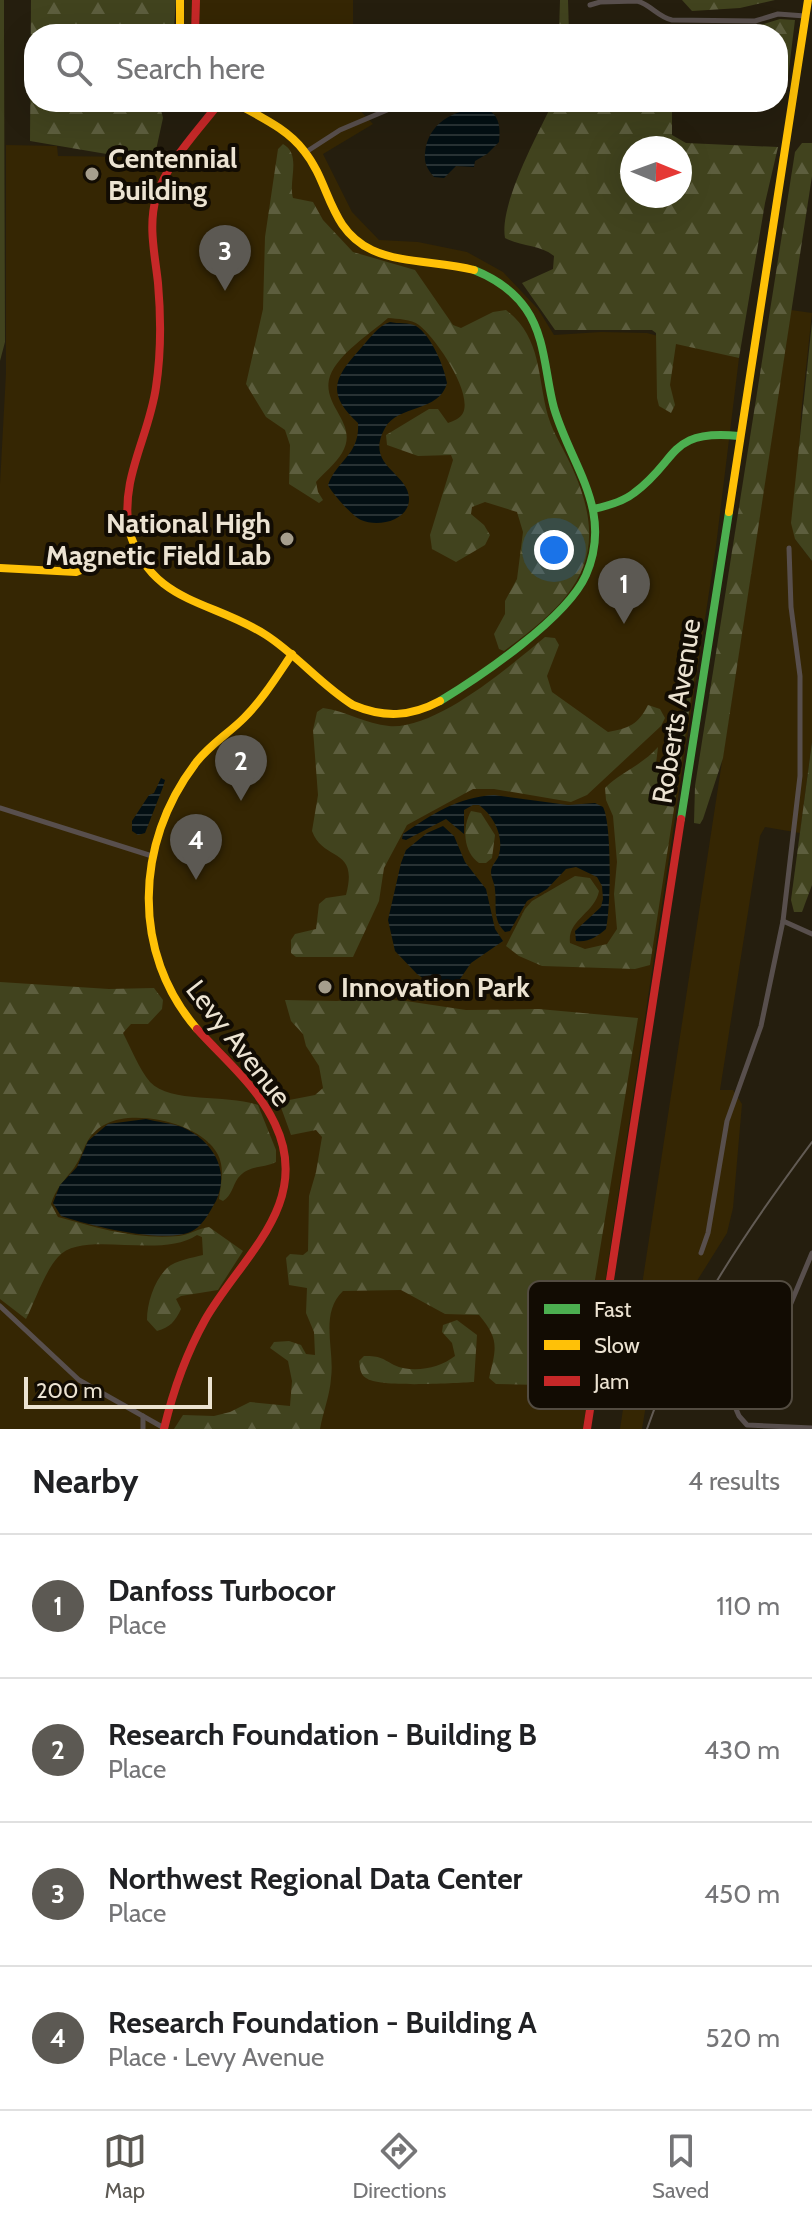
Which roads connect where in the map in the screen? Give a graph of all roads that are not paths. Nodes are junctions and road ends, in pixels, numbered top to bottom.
1 (180, 0) edge
2 (196, 0) edge
3 (808, 0) edge
4 (590, 5) dead end
5 (805, 16) junction
6 (180, 24) edge
7 (195, 24) edge
8 (213, 112) edge
9 (250, 112) edge
10 (382, 112) edge
11 (306, 152) junction
12 (739, 436) junction
13 (593, 509) junction
14 (135, 548) junction
15 (789, 548) dead end
16 (0, 568) edge
17 (292, 654) junction
18 (0, 808) edge
19 (152, 856) junction
20 (783, 921) junction
21 (812, 934) edge
22 (701, 1253) dead end
23 (812, 1253) edge
24 (610, 1281) edge
25 (792, 1301) edge
26 (0, 1306) edge
27 (590, 1409) edge
28 (737, 1409) edge
29 (143, 1416) junction
30 (164, 1428) edge
31 (812, 1428) edge
32 (143, 1429) edge
33 (587, 1429) edge

1 - 6 street
2 - 7 street
3 - 5 street, Roberts Avenue
4 - 5 street
5 - 12 street, Roberts Avenue
8 - 14 street
9 - 11 street
10 - 11 street
11 - 13 street
12 - 13 street
12 - 24 street, Roberts Avenue
13 - 17 street
14 - 16 street
14 - 17 street
15 - 20 street
17 - 19 street, Levy Avenue
18 - 19 street
19 - 30 street, Levy Avenue
20 - 21 street
20 - 22 street
23 - 25 street
26 - 29 street
27 - 33 street, Roberts Avenue
28 - 31 street
29 - 30 street
29 - 32 street

